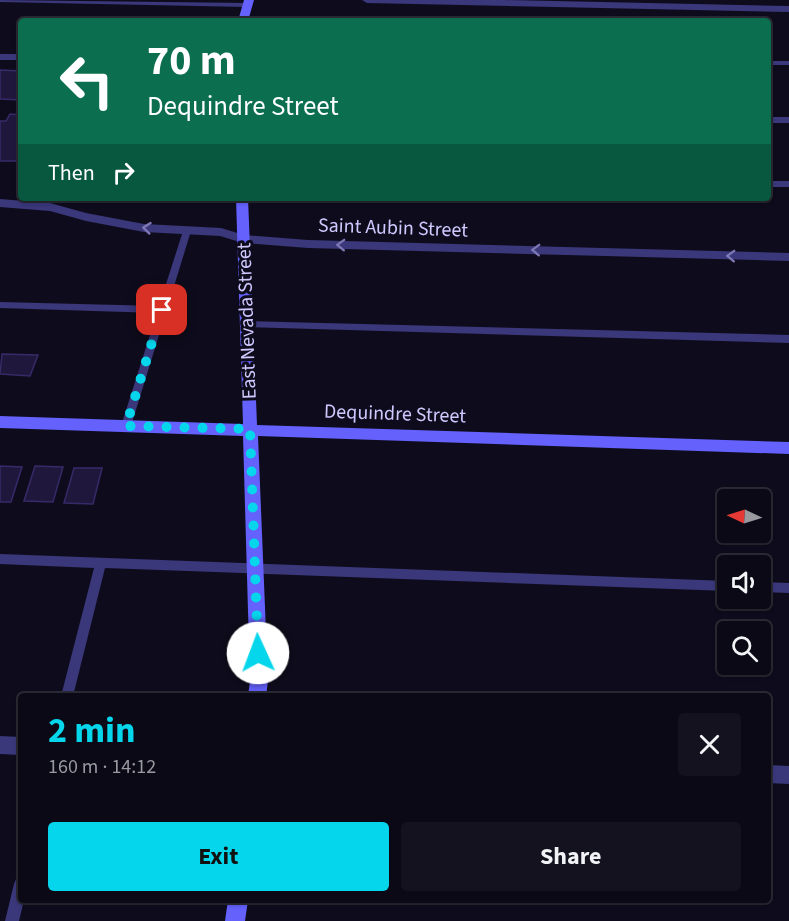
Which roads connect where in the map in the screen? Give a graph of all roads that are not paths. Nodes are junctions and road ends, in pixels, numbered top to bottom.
1 (0, 0) edge
2 (367, 0) edge
3 (248, 3) edge
4 (789, 9) edge
5 (244, 18) edge
6 (0, 57) edge
7 (18, 57) edge
8 (771, 63) edge
9 (789, 63) edge
10 (771, 120) edge
11 (789, 120) edge
12 (771, 184) edge
13 (789, 184) edge
14 (242, 201) edge
15 (0, 203) edge
16 (187, 231) junction
17 (243, 239) junction
18 (789, 257) edge
19 (0, 305) edge
20 (162, 310) junction
21 (246, 324) junction
22 (789, 339) edge
23 (0, 422) edge
24 (126, 426) junction
25 (250, 429) junction
26 (789, 448) edge
27 (0, 560) edge
28 (101, 562) junction
29 (255, 570) junction
30 (717, 586) edge
31 (771, 587) edge
32 (789, 588) edge
33 (68, 693) edge
34 (257, 693) edge
35 (0, 745) edge
36 (18, 746) edge
37 (771, 774) edge
38 (789, 775) edge
39 (18, 896) edge
40 (238, 903) edge
41 (12, 921) edge
42 (235, 921) edge

1 - 3 lane
2 - 4 street
3 - 5 street
6 - 7 street
8 - 9 lane
10 - 11 street
12 - 13 lane
14 - 17 street, East Nevada Street
16 -> 15 street, Saint Aubin Street
16 - 17 street, Saint Aubin Street
16 - 20 lane
18 -> 17 street, Saint Aubin Street
17 - 21 street, East Nevada Street
19 - 20 lane
20 - 24 lane
21 - 22 lane
21 - 25 street, East Nevada Street
23 - 24 street, Dequindre Street
24 - 25 street, Dequindre Street
25 - 26 street, Dequindre Street
25 - 29 street, East Nevada Street
27 - 28 lane
28 - 29 lane
28 - 33 lane
29 - 30 lane
29 - 34 street, East Nevada Street
31 - 32 lane
35 - 36 street
37 - 38 street
39 - 41 lane
40 - 42 street

